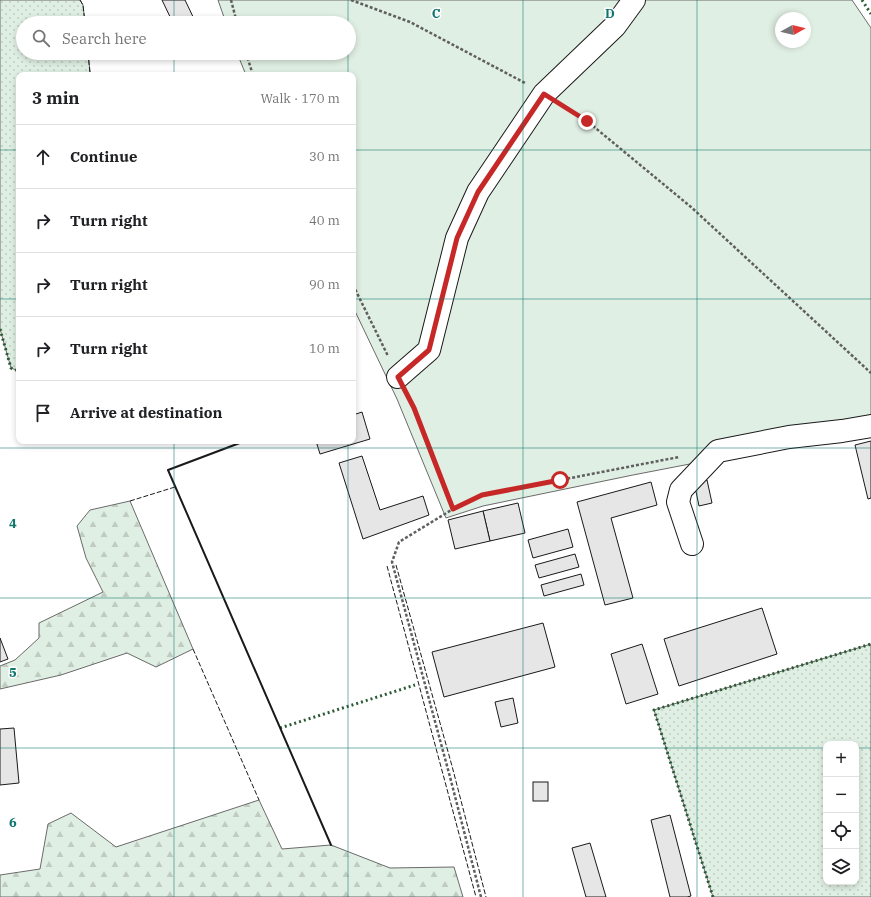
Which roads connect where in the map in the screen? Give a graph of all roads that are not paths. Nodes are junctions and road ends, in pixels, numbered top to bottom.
1 (634, 0) edge
2 (398, 377) road end
3 (871, 426) edge
4 (692, 544) dead end

1 - 2 lane
3 - 4 lane

